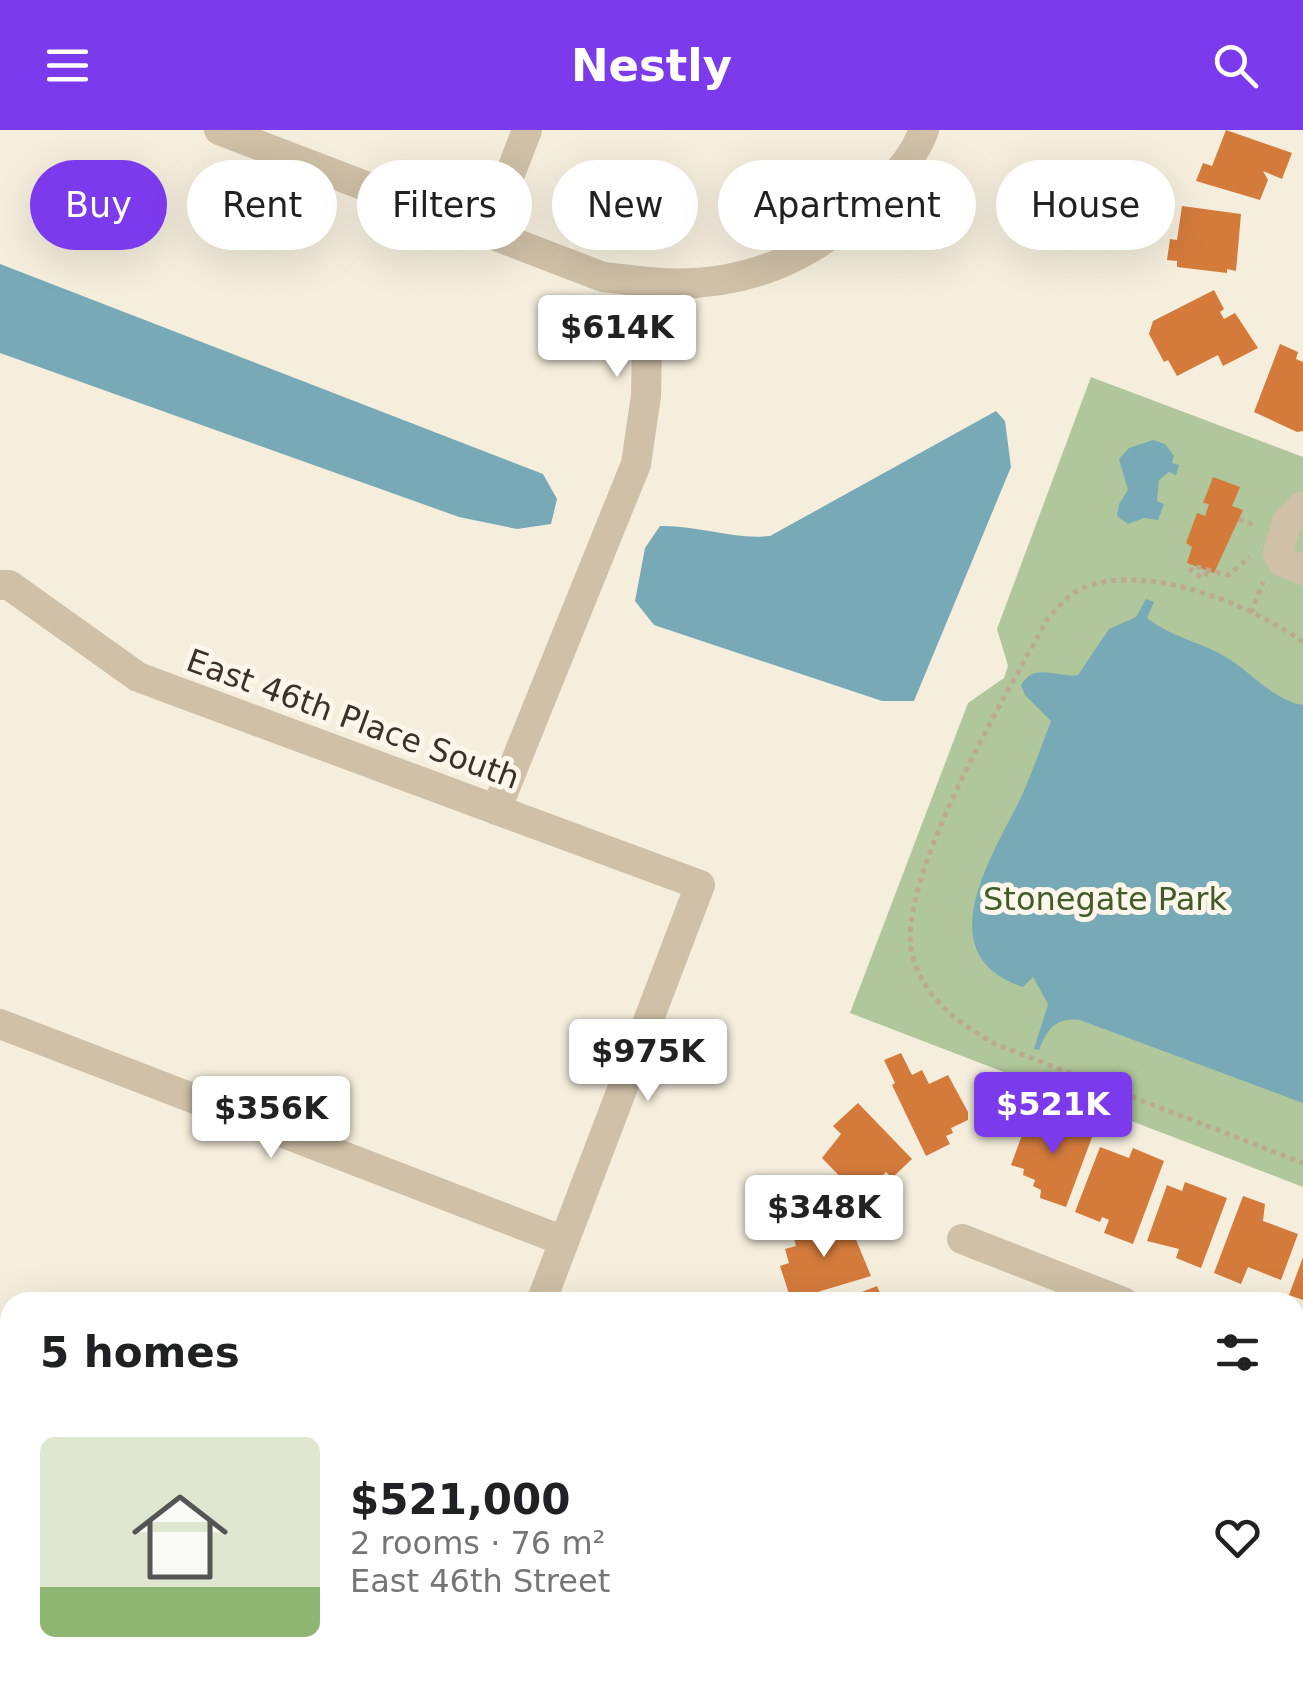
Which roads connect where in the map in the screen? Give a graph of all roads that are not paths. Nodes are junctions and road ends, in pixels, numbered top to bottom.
1 (219, 130) edge
2 (527, 130) edge
3 (924, 130) edge
4 (515, 160) edge
5 (357, 184) edge
6 (531, 250) edge
7 (648, 282) junction
8 (1303, 506) edge
9 (1290, 561) edge
10 (0, 585) edge
11 (496, 810) junction
12 (0, 1024) edge
13 (962, 1239) dead end
14 (564, 1242) junction
15 (545, 1292) edge
16 (1097, 1292) edge

1 - 5 street
2 - 4 street
3 - 7 street
6 - 7 street
7 - 11 street
8 - 9 street
10 - 11 street, East 46th Place South
11 - 14 street, East 46th Place South
12 - 14 street
13 - 16 street
14 - 15 street

